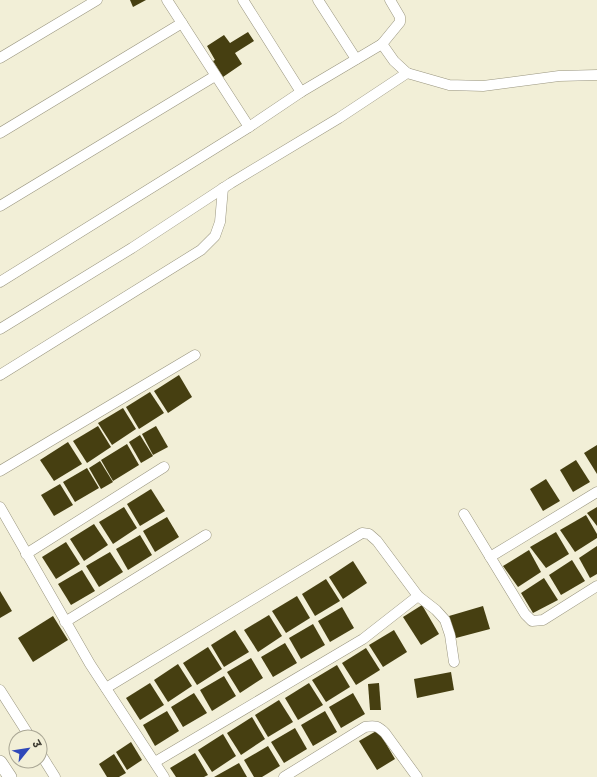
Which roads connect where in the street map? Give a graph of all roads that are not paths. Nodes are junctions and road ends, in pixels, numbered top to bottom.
1 (97, 0) edge
2 (168, 0) edge
3 (243, 0) edge
4 (318, 0) edge
5 (390, 0) edge
6 (182, 23) junction
7 (382, 44) junction
8 (0, 58) edge
9 (356, 58) junction
10 (407, 73) junction
11 (597, 75) edge
12 (215, 76) junction
13 (301, 92) junction
14 (249, 127) junction
15 (0, 133) edge
16 (223, 188) junction
17 (0, 206) edge
18 (0, 282) edge
19 (0, 329) edge
20 (195, 355) dead end
21 (0, 375) edge
22 (164, 467) dead end
23 (0, 471) edge
24 (597, 492) edge
25 (0, 507) edge
26 (464, 514) dead end
27 (206, 535) dead end
28 (26, 554) junction
29 (490, 557) junction
30 (597, 586) edge
31 (418, 596) junction
32 (66, 622) junction
33 (454, 662) dead end
34 (106, 688) junction
35 (0, 690) edge
36 (25, 729) edge
37 (0, 762) edge
38 (155, 762) junction
39 (48, 766) edge
40 (10, 777) edge
41 (55, 777) edge
42 (164, 777) edge
43 (284, 777) edge
44 (417, 777) edge

1 - 8 street
2 - 6 street
3 - 13 street
4 - 9 street
5 - 7 street
6 - 12 street
6 - 15 street
7 - 9 street
7 - 10 street
9 - 13 street
10 - 11 street
10 - 16 street
12 - 14 street
12 - 17 street
13 - 14 street
14 - 18 street
16 - 19 street
16 - 21 street
20 - 23 street
22 - 28 street
24 - 29 street
25 - 28 street
26 - 29 street
27 - 32 street
28 - 32 street
29 - 30 street
31 - 33 street
31 - 34 street
31 - 38 street
32 - 34 street
34 - 38 street
35 - 36 street
37 - 40 street
38 - 42 street
39 - 41 street
43 - 44 street

